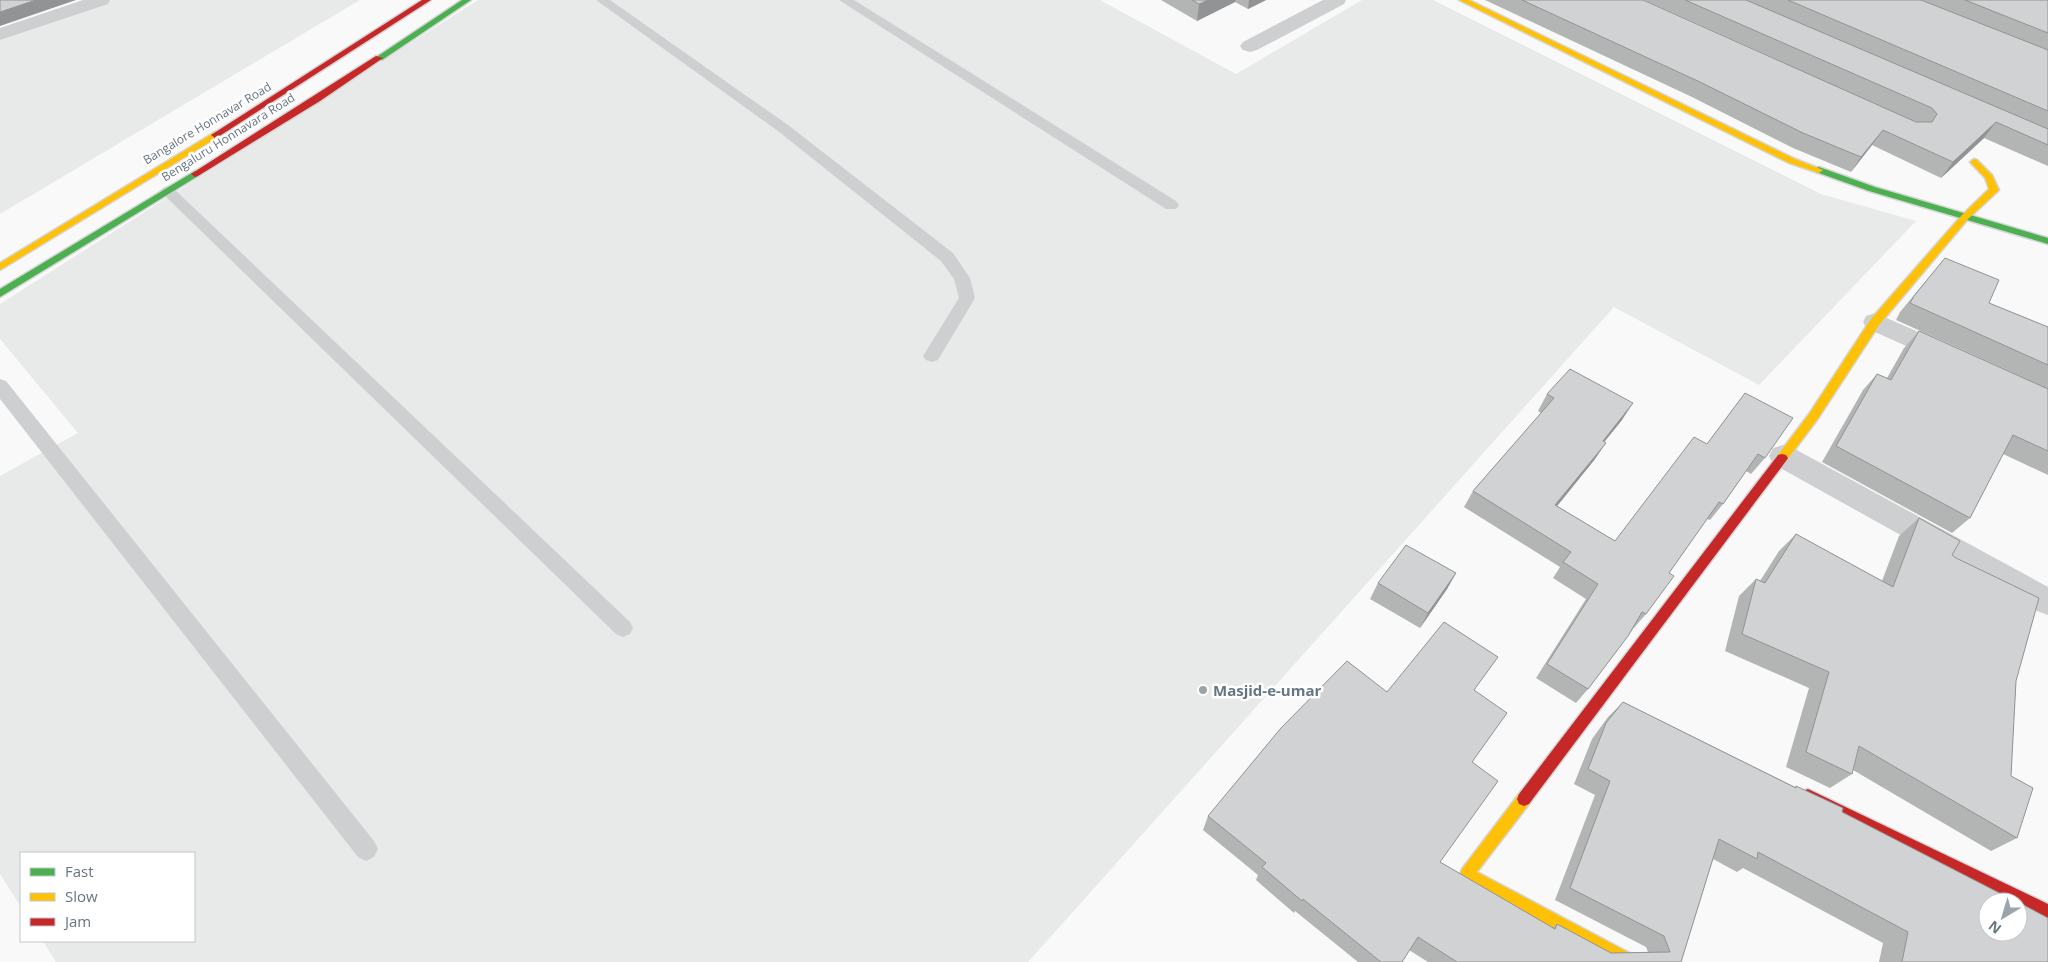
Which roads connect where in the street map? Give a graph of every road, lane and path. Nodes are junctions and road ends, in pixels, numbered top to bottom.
1 (101, 0) edge
2 (428, 0) edge
3 (468, 0) edge
4 (602, 0) edge
5 (845, 0) edge
6 (1337, 0) edge
7 (1463, 0) edge
8 (0, 34) edge
9 (1250, 46) dead end
10 (1974, 162) dead end
11 (168, 191) junction
12 (1172, 205) dead end
13 (1965, 217) junction
14 (2048, 241) edge
15 (0, 266) edge
16 (0, 294) edge
17 (1874, 322) junction
18 (932, 356) dead end
19 (1961, 362) edge
20 (0, 386) edge
21 (1783, 456) junction
22 (2048, 602) edge
23 (623, 628) dead end
24 (1798, 791) edge
25 (366, 849) dead end
26 (2048, 912) edge
27 (1632, 962) edge

1 - 8 street
2 - 15 street, Bangalore Honnavar Road
3 - 11 street, Bengaluru Honnavara Road
4 - 18 lane
5 - 12 lane
6 - 9 street
7 - 13 street
10 - 13 street
11 - 16 street, Bengaluru Honnavara Road
11 - 23 lane
13 - 14 street
13 - 17 street
17 - 19 street
17 - 21 street
20 - 25 lane
21 - 22 street
21 - 27 street
24 - 26 street

